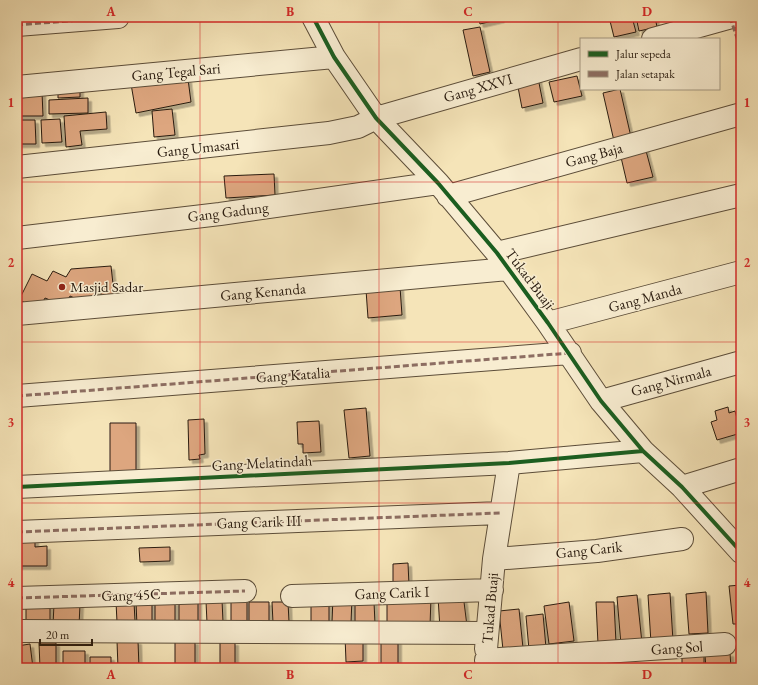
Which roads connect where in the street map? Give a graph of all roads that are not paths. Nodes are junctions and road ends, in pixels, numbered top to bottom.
1 (118, 17) edge
2 (313, 17) edge
3 (732, 17) edge
4 (17, 25) edge
5 (657, 38) edge
6 (334, 57) junction
7 (580, 59) edge
8 (17, 87) edge
9 (741, 114) edge
10 (376, 118) junction
11 (17, 168) edge
12 (443, 189) junction
13 (741, 195) edge
14 (17, 238) edge
15 (502, 261) junction
16 (741, 272) edge
17 (17, 314) edge
18 (548, 323) junction
19 (570, 353) junction
20 (741, 362) edge
21 (17, 396) edge
22 (600, 401) junction
23 (643, 451) junction
24 (509, 463) junction
25 (741, 469) edge
26 (17, 487) edge
27 (682, 487) junction
28 (500, 513) junction
29 (17, 532) edge
30 (682, 539) dead end
31 (741, 552) edge
32 (494, 559) junction
33 (492, 590) junction
34 (245, 591) dead end
35 (292, 596) dead end
36 (17, 598) edge
37 (17, 632) edge
38 (487, 633) junction
39 (725, 644) dead end
40 (486, 664) edge

1 - 4 street
2 - 6 street, Tukad Buaji
3 - 5 street
6 - 8 street, Gang Tegal Sari
6 - 10 street, Tukad Buaji
7 - 10 street, Gang XXVI
9 - 12 street, Gang Baja
10 - 11 street, Gang Umasari
10 - 12 street, Tukad Buaji
12 - 14 street, Gang Gadung
12 - 15 street, Tukad Buaji
13 - 15 street, Gang Kenanda
15 - 17 street, Gang Kenanda
15 - 18 street, Tukad Buaji
16 - 18 street, Gang Manda
18 - 19 street, Tukad Buaji
19 - 21 street, Gang Katalia
19 - 22 street, Tukad Buaji
20 - 22 street, Gang Nirmala
22 - 23 street, Tukad Buaji
23 - 24 street
23 - 27 street, Tukad Buaji
24 - 26 street, Gang Melatindah
24 - 28 street, Tukad Buaji
25 - 27 street
27 - 31 street, Tukad Buaji
28 - 29 street, Gang Carik III
28 - 32 street, Tukad Buaji
30 - 32 street, Gang Carik
32 - 33 street, Tukad Buaji
33 - 35 street, Gang Carik I
33 - 38 street, Tukad Buaji
34 - 36 street, Gang 45C
37 - 38 street
38 - 40 street, Tukad Buaji
39 - 40 street, Gang Sol

